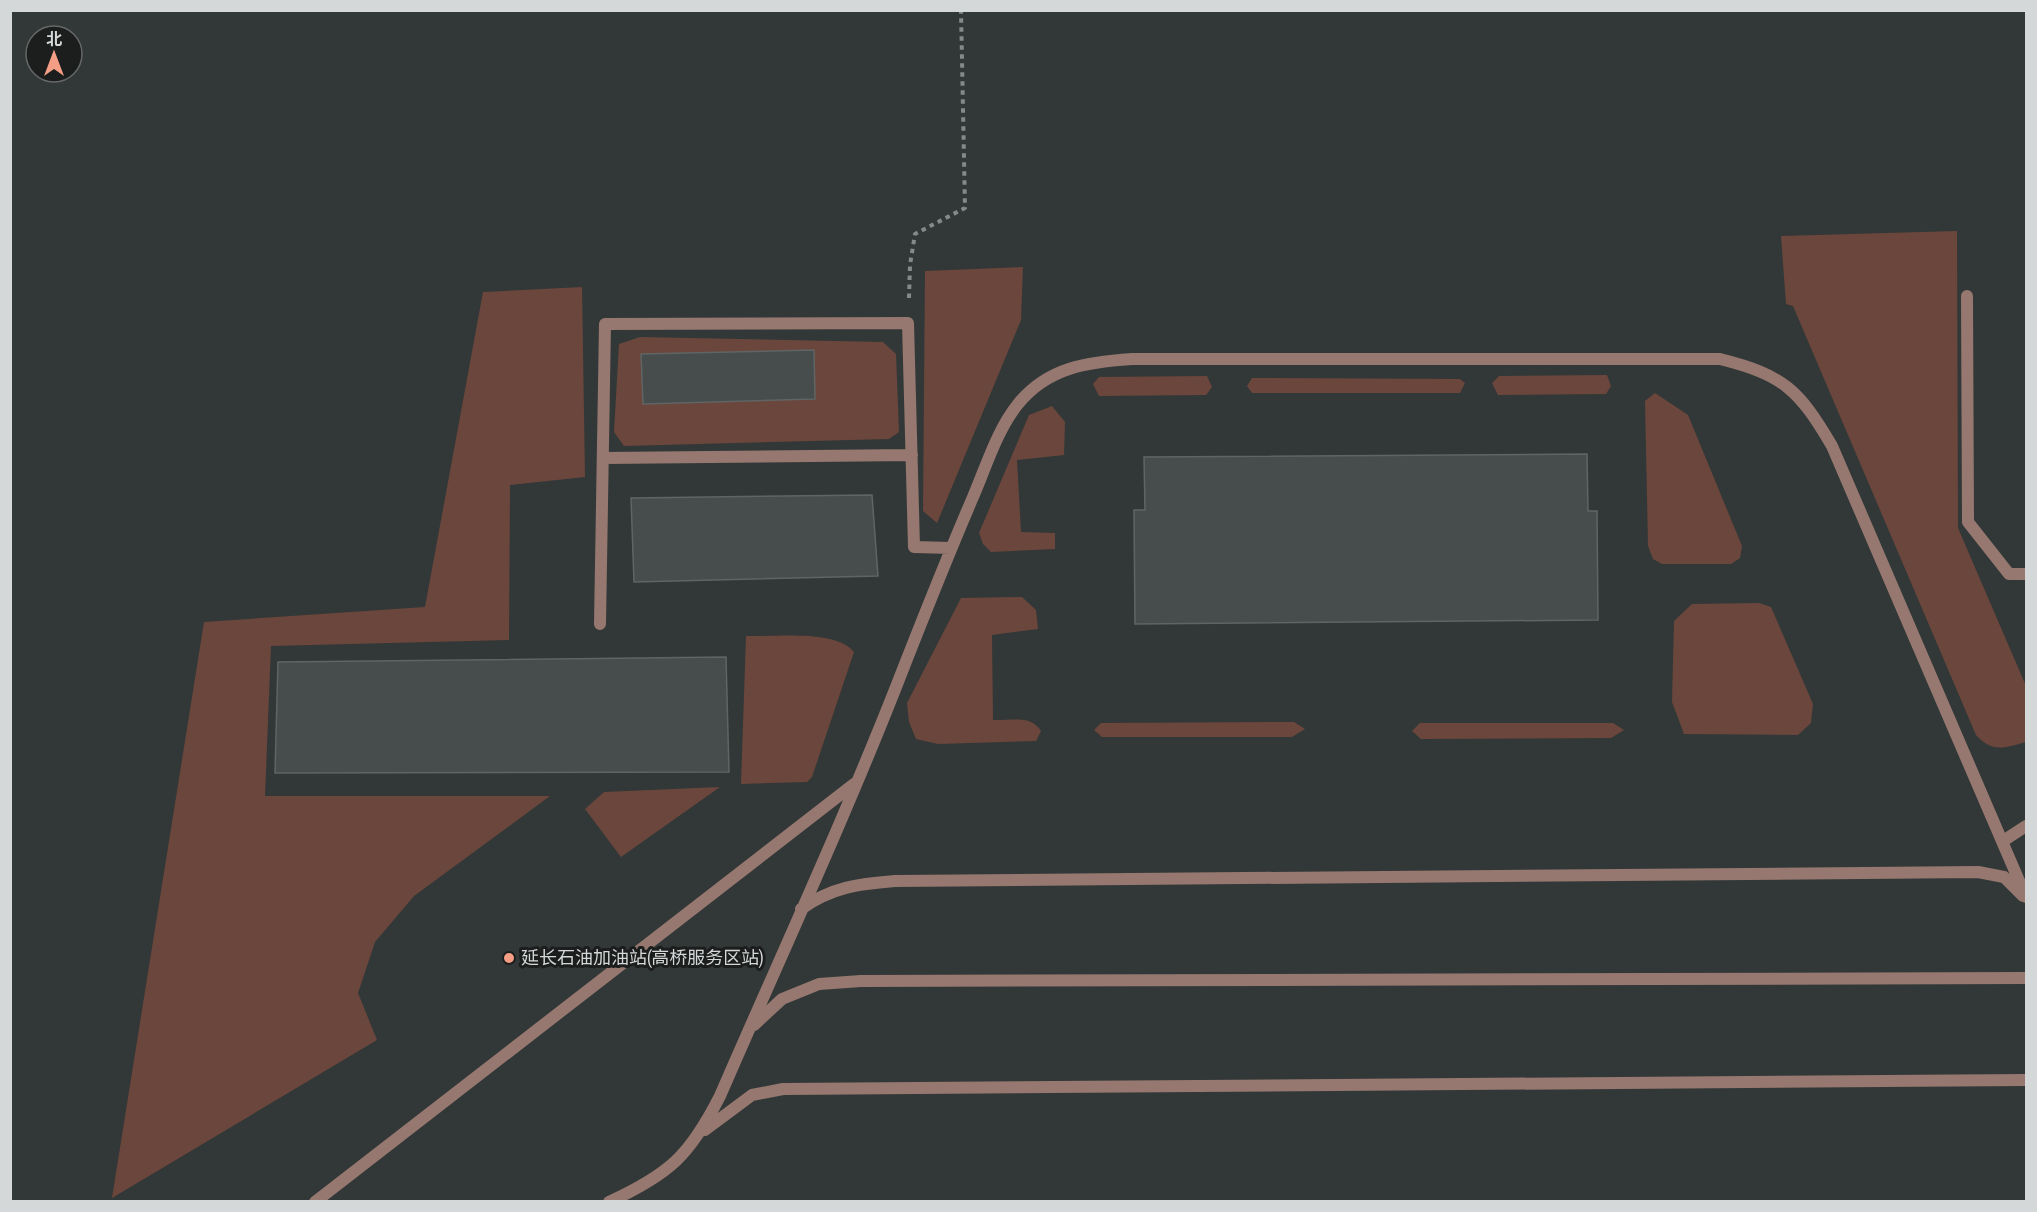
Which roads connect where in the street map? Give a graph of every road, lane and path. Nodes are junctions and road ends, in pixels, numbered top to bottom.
1 (961, 10) edge
2 (1967, 296) dead end
3 (908, 323) junction
4 (912, 455) junction
5 (603, 458) junction
6 (951, 548) junction
7 (2026, 574) edge
8 (600, 624) dead end
9 (855, 784) junction
10 (2026, 826) edge
11 (2003, 841) junction
12 (2026, 898) edge
13 (800, 910) junction
14 (2026, 978) edge
15 (749, 1029) junction
16 (2026, 1080) edge
17 (702, 1133) junction
18 (315, 1202) edge
19 (609, 1202) edge

1 - 3 path
2 - 7 lane
3 - 4 lane
3 - 5 lane
4 - 5 lane
4 - 6 lane
5 - 8 lane
6 - 9 lane
6 - 11 lane
9 - 13 lane
9 - 18 lane
10 - 11 lane
11 - 12 lane
12 - 13 lane
13 - 15 lane
14 - 15 lane
15 - 17 lane
16 - 17 lane
17 - 19 lane

